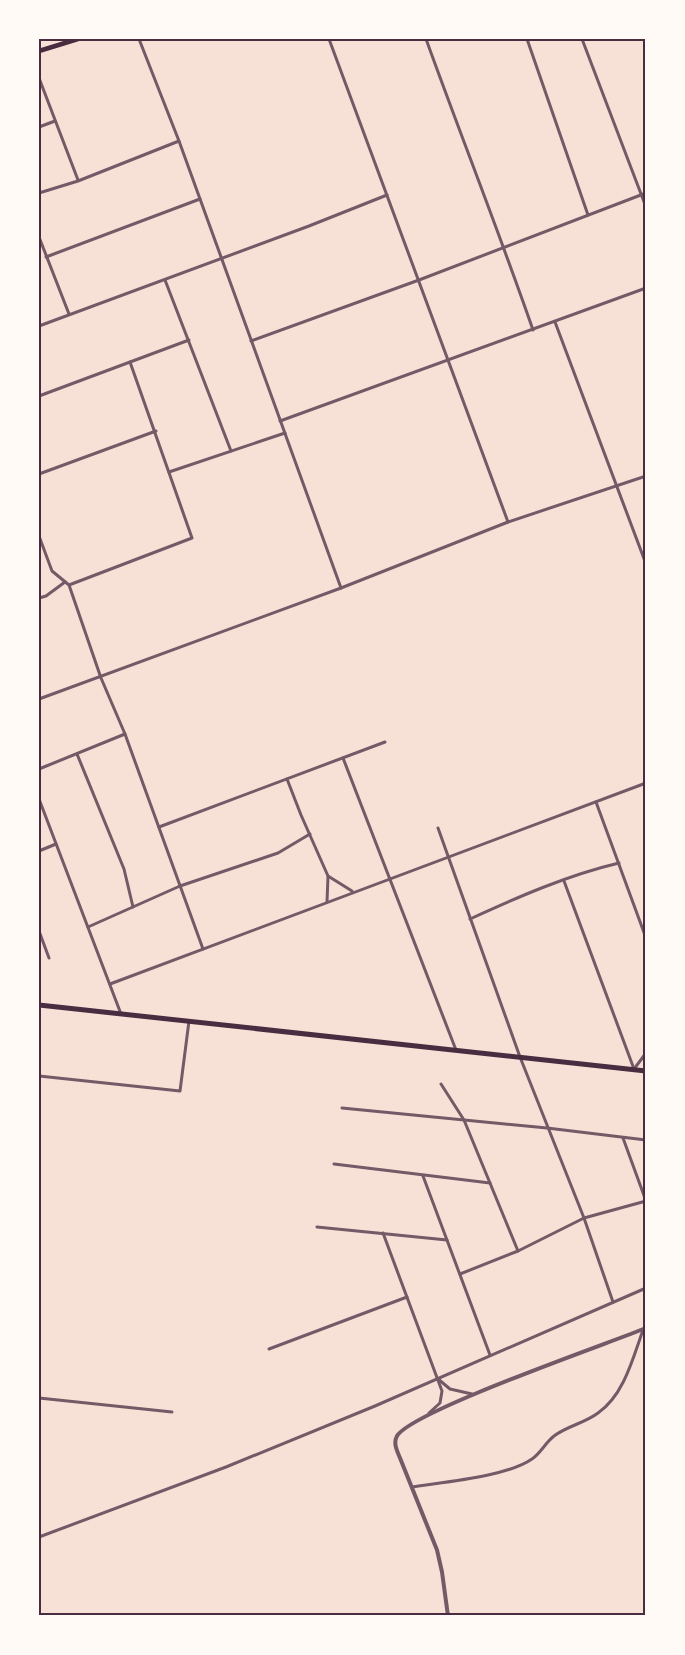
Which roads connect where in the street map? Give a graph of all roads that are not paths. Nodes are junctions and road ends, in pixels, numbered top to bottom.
1 (78, 39) edge
2 (139, 39) edge
3 (329, 39) edge
4 (426, 39) edge
5 (527, 39) edge
6 (582, 39) edge
7 (61, 41) edge
8 (39, 51) edge
9 (39, 78) edge
10 (55, 121) junction
11 (39, 128) edge
12 (179, 141) junction
13 (78, 181) junction
14 (646, 193) edge
15 (39, 194) edge
16 (387, 195) junction
17 (641, 195) junction
18 (200, 199) junction
19 (646, 207) edge
20 (588, 215) junction
21 (39, 237) edge
22 (504, 246) junction
23 (46, 257) junction
24 (222, 258) junction
25 (164, 279) junction
26 (419, 280) junction
27 (646, 288) edge
28 (69, 314) junction
29 (555, 322) junction
30 (39, 326) edge
31 (533, 330) junction
32 (189, 340) junction
33 (251, 341) junction
34 (448, 361) junction
35 (130, 362) junction
36 (39, 396) edge
37 (280, 421) junction
38 (156, 431) junction
39 (285, 433) junction
40 (231, 451) junction
41 (169, 472) junction
42 (39, 474) edge
43 (646, 476) edge
44 (617, 485) junction
45 (508, 522) junction
46 (39, 536) edge
47 (646, 564) edge
48 (65, 582) junction
49 (69, 585) junction
50 (341, 588) junction
51 (39, 598) edge
52 (101, 678) junction
53 (39, 699) edge
54 (125, 734) junction
55 (385, 742) dead end
56 (76, 754) junction
57 (343, 758) junction
58 (39, 769) edge
59 (287, 779) junction
60 (646, 783) edge
61 (39, 799) edge
62 (596, 802) junction
63 (159, 827) junction
64 (438, 828) dead end
65 (310, 834) junction
66 (56, 844) junction
67 (39, 851) edge
68 (448, 857) junction
69 (619, 862) junction
70 (328, 876) junction
71 (389, 879) junction
72 (564, 881) junction
73 (180, 886) junction
74 (352, 891) junction
75 (327, 902) junction
76 (133, 907) junction
77 (470, 919) junction
78 (88, 927) junction
79 (39, 931) edge
80 (646, 938) edge
81 (203, 949) junction
82 (49, 958) dead end
83 (110, 984) junction
84 (39, 1005) edge
85 (121, 1014) junction
86 (189, 1021) junction
87 (456, 1050) junction
88 (646, 1053) edge
89 (520, 1057) junction
90 (634, 1069) junction
91 (646, 1071) edge
92 (39, 1076) edge
93 (441, 1084) dead end
94 (342, 1108) dead end
95 (464, 1120) junction
96 (547, 1128) junction
97 (623, 1138) junction
98 (646, 1140) edge
99 (334, 1164) dead end
100 (423, 1176) junction
101 (491, 1184) junction
102 (646, 1202) edge
103 (584, 1218) junction
104 (317, 1227) dead end
105 (383, 1233) junction
106 (447, 1240) junction
107 (518, 1251) junction
108 (460, 1274) junction
109 (646, 1288) edge
110 (407, 1297) junction
111 (613, 1302) junction
112 (645, 1329) edge
113 (269, 1348) dead end
114 (490, 1354) junction
115 (437, 1377) junction
116 (476, 1395) junction
117 (39, 1398) edge
118 (172, 1412) dead end
119 (428, 1415) junction
120 (411, 1487) junction
121 (39, 1537) edge
122 (448, 1616) edge

1 - 7 main road
2 - 12 street
3 - 16 street
4 - 22 street
5 - 20 street
6 - 17 street
7 - 8 main road
9 - 10 street
10 - 11 street
10 - 13 street
12 - 13 street
12 - 18 street
13 - 15 street
14 - 17 street
16 - 24 street
16 - 26 street
17 - 19 street
17 - 20 street
18 - 23 street
18 - 24 street
20 - 22 street
21 - 23 street
22 - 26 street
22 - 31 street
23 - 28 street
24 - 25 street
24 - 33 street
25 - 28 street
25 - 32 street
26 - 33 street
26 - 34 street
27 - 29 street
28 - 30 street
29 - 31 street
29 - 44 street
31 - 34 street
32 - 35 street
32 - 40 street
33 - 37 street
34 - 37 street
34 - 45 street
35 - 36 street
35 - 38 street
37 - 39 street
38 - 41 street
38 - 42 street
39 - 40 street
39 - 50 street
40 - 41 street
41 - 49 street
43 - 44 street
44 - 45 street
44 - 47 street
45 - 50 street
46 - 48 street
48 - 49 street
48 - 51 street
49 - 52 street
50 - 52 street
52 - 53 street
52 - 54 street
54 - 56 street
54 - 63 street
55 - 57 street
56 - 58 street
56 - 76 street
57 - 59 street
57 - 71 street
59 - 63 street
59 - 65 street
60 - 62 street
61 - 66 street
62 - 68 street
62 - 69 street
63 - 73 street
64 - 68 street
65 - 70 street
65 - 73 street
66 - 67 street
66 - 78 street
68 - 71 street
68 - 77 street
69 - 72 street
69 - 80 street
70 - 74 street
70 - 75 street
71 - 74 street
71 - 87 street
72 - 77 street
72 - 90 street
73 - 76 street
73 - 81 street
74 - 75 street
75 - 81 street
76 - 78 street
77 - 89 street
78 - 83 street
79 - 82 street
81 - 83 street
83 - 85 street
84 - 85 main road
85 - 86 main road
86 - 87 main road
86 - 92 street
87 - 89 main road
88 - 90 street
89 - 90 main road
89 - 96 street
90 - 91 main road
93 - 95 street
94 - 95 street
95 - 96 street
95 - 101 street
96 - 97 street
96 - 103 street
97 - 98 street
97 - 102 street
99 - 100 street
100 - 101 street
100 - 106 street
101 - 107 street
102 - 103 street
103 - 107 street
103 - 111 street
104 - 105 street
105 - 106 street
105 - 110 street
106 - 108 street
107 - 108 street
108 - 114 street
109 - 111 street
110 - 113 street
110 - 115 street
111 - 114 street
112 - 116 street
112 - 120 street
114 - 115 street
115 - 116 street
115 - 119 street
115 - 121 street
116 - 119 street
117 - 118 street
119 - 120 street
120 - 122 street

